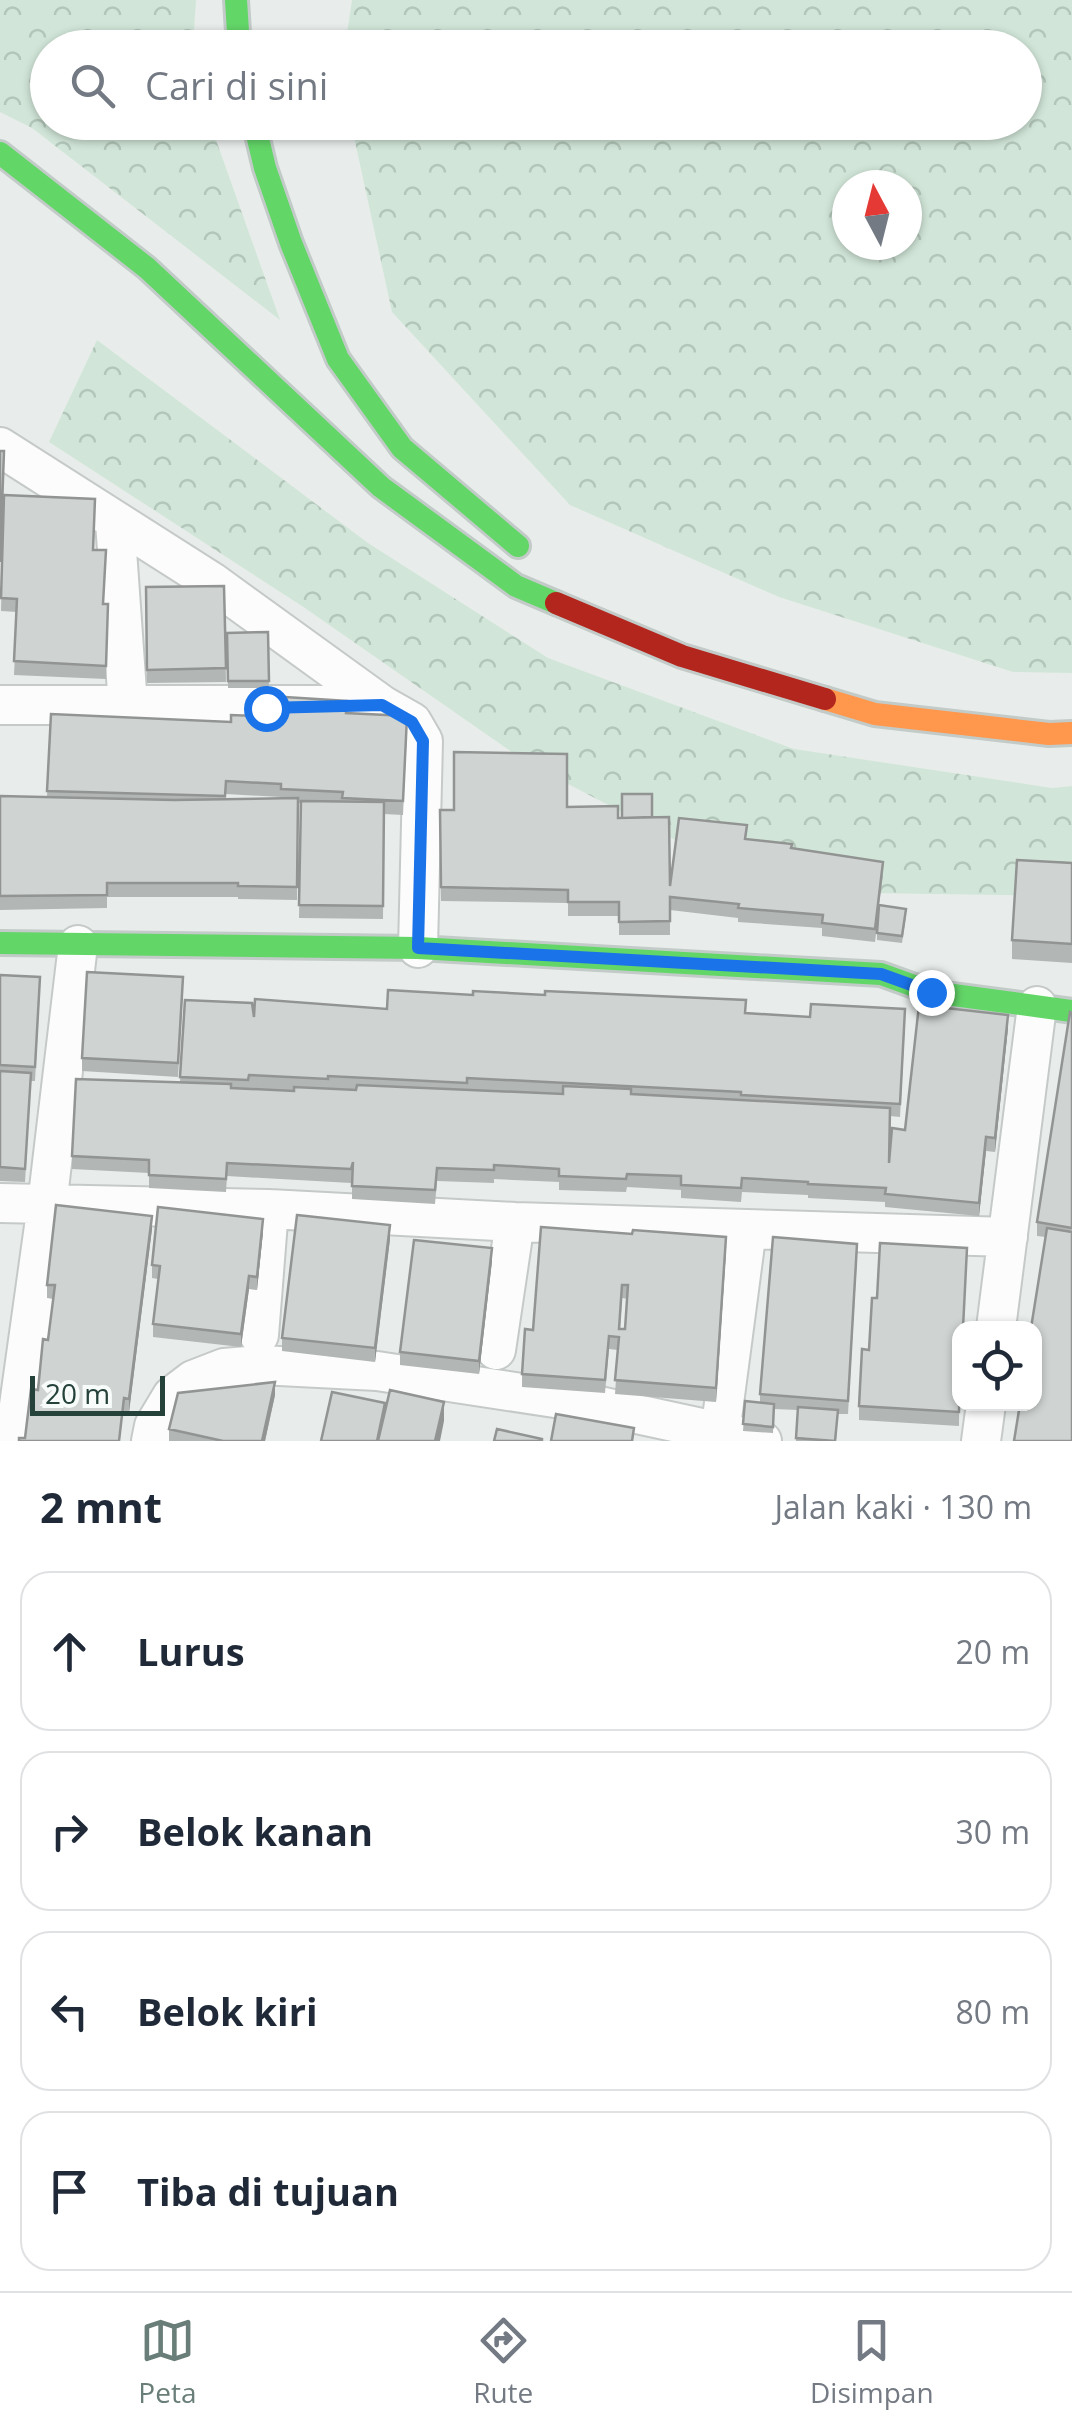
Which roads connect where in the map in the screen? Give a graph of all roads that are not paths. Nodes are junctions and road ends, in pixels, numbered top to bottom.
1 (236, 0) edge
2 (238, 30) edge
3 (258, 140) edge
4 (0, 153) edge
5 (0, 447) edge
6 (115, 522) junction
7 (621, 630) junction
8 (0, 704) edge
9 (382, 705) junction
10 (128, 706) junction
11 (1072, 733) edge
12 (0, 943) edge
13 (78, 944) junction
14 (418, 948) junction
15 (1055, 1009) edge
16 (0, 1204) edge
17 (48, 1205) junction
18 (269, 1209) junction
19 (515, 1222) junction
20 (748, 1229) junction
21 (1008, 1237) junction
22 (997, 1321) edge
23 (258, 1335) dead end
24 (496, 1350) dead end
25 (985, 1411) edge
26 (10, 1436) edge
27 (721, 1436) edge
28 (151, 1441) edge
29 (762, 1441) edge
30 (981, 1441) edge

1 - 2 main road
3 - 7 main road
4 - 7 main road
5 - 6 street
6 - 9 street
6 - 10 street
7 - 11 main road
8 - 10 street
9 - 10 street
9 - 14 street
12 - 13 main road
13 - 14 main road
13 - 17 street
14 - 15 main road
15 - 21 street
16 - 17 street
17 - 18 street
17 - 26 street
18 - 19 street
18 - 23 street
19 - 20 street
19 - 24 street
20 - 21 street
20 - 27 street
21 - 22 street
25 - 30 street
27 - 28 street
27 - 29 street

